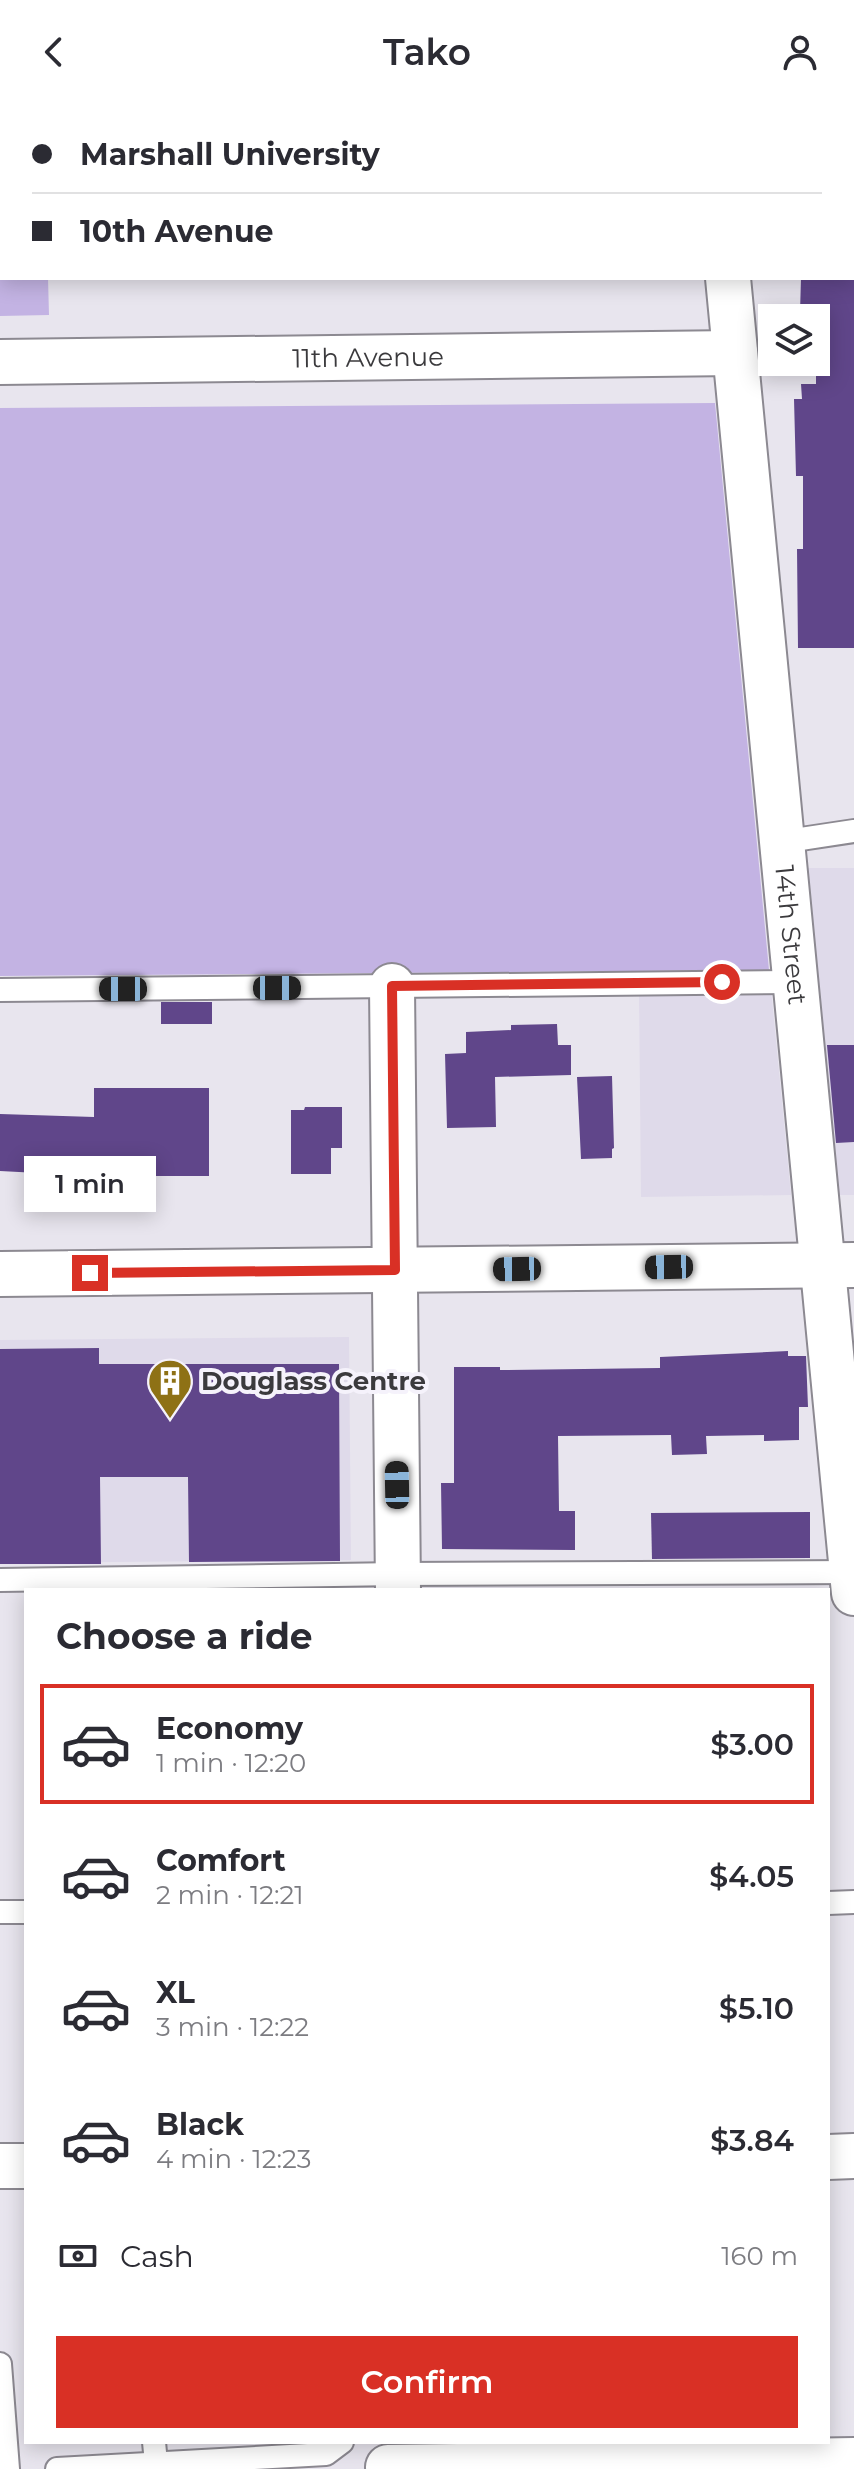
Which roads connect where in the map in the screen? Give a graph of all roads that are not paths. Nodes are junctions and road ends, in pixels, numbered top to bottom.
1 (728, 280) edge
2 (735, 353) junction
3 (0, 362) edge
4 (854, 831) edge
5 (781, 842) junction
6 (794, 982) junction
7 (392, 986) junction
8 (0, 990) edge
9 (838, 1265) edge
10 (395, 1270) junction
11 (0, 1274) edge
12 (0, 1580) edge
13 (398, 1582) edge
14 (853, 1583) edge
15 (854, 1902) edge
16 (830, 1903) edge
17 (0, 1912) edge
18 (24, 1912) edge
19 (854, 2156) edge
20 (830, 2157) edge
21 (0, 2166) edge
22 (24, 2166) edge
23 (0, 2364) edge
24 (339, 2444) edge
25 (155, 2453) edge
26 (388, 2459) edge
27 (854, 2460) edge
28 (8, 2469) edge
29 (57, 2469) edge

1 - 2 street, 14th Street
2 - 3 street, 11th Avenue
2 - 5 street, 14th Street
4 - 5 lane
5 - 6 street, 14th Street
6 - 7 lane
6 - 9 street, 14th Street
7 - 8 lane
7 - 10 street
9 - 10 street
9 - 14 street, 14th Street
10 - 11 street
10 - 13 street
12 - 13 lane
13 - 14 lane
15 - 16 lane
17 - 18 lane
19 - 20 street
21 - 22 street
23 - 28 lane
24 - 25 lane
25 - 29 lane
26 - 27 street

